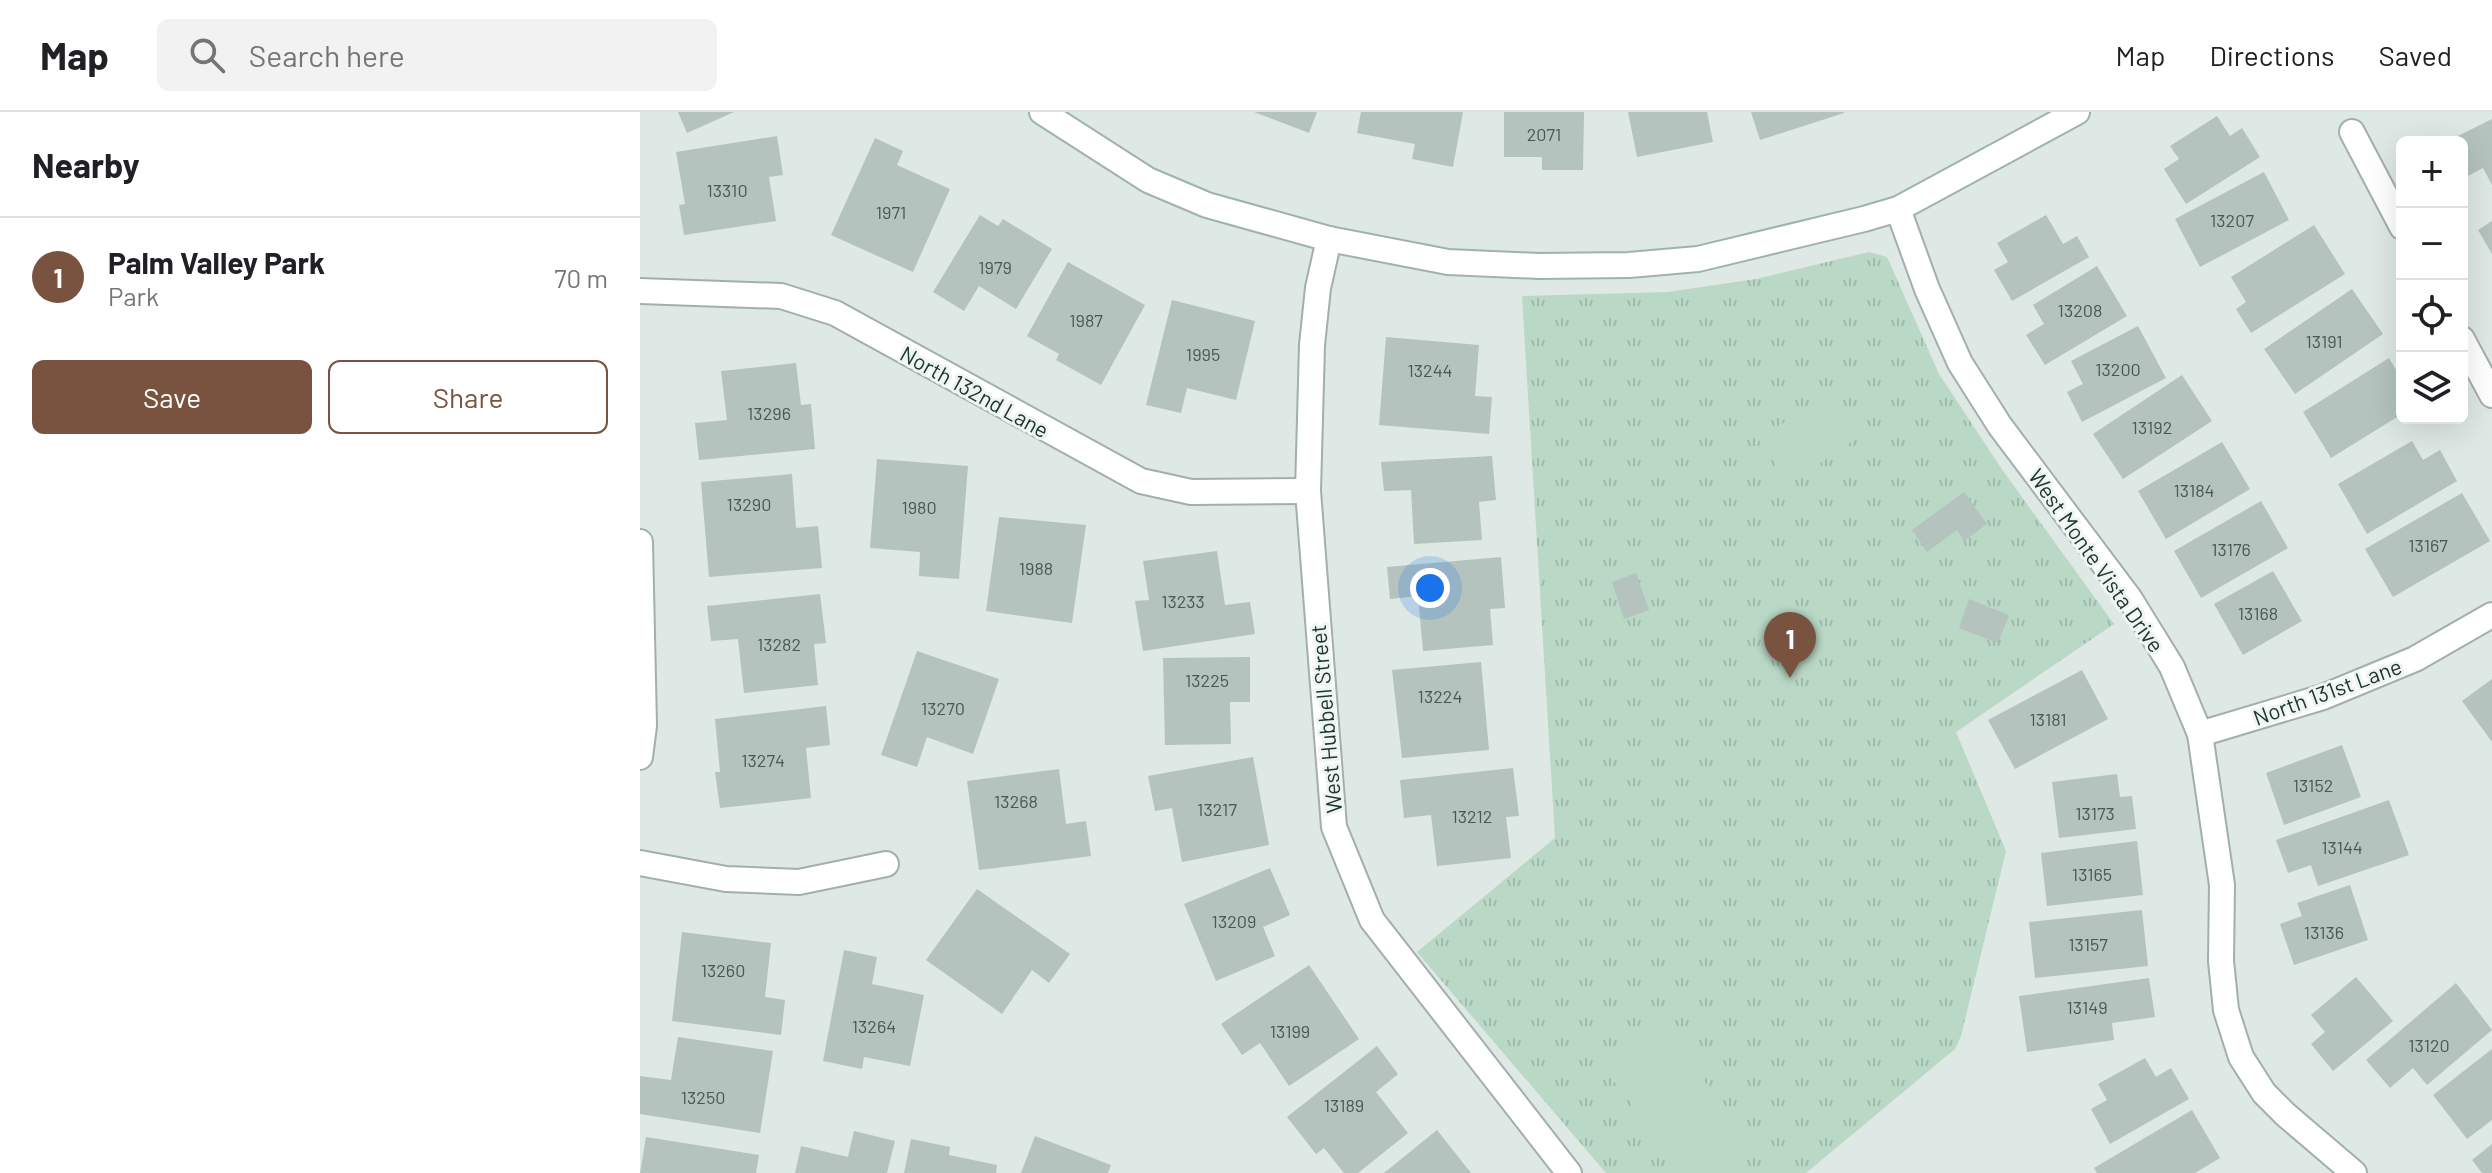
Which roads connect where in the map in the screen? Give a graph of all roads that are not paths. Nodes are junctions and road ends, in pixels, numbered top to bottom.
1 (1042, 112) edge
2 (2077, 112) edge
3 (2352, 132) dead end
4 (1898, 209) junction
5 (2396, 216) edge
6 (1329, 239) junction
7 (640, 291) edge
8 (2468, 350) edge
9 (2492, 395) edge
10 (1308, 491) junction
11 (640, 542) edge
12 (2492, 615) edge
13 (2200, 734) junction
14 (640, 757) edge
15 (640, 863) edge
16 (886, 864) dead end
17 (1569, 1173) edge
18 (2354, 1173) edge

1 - 6 street
2 - 4 street
3 - 5 street
4 - 6 street
4 - 13 street, West Monte Vista Drive
6 - 10 street, West Hubbell Street
7 - 10 street, North 132nd Lane
8 - 9 street
10 - 17 street, West Hubbell Street
11 - 14 street
12 - 13 street, North 131st Lane
13 - 18 street, West Monte Vista Drive
15 - 16 street

